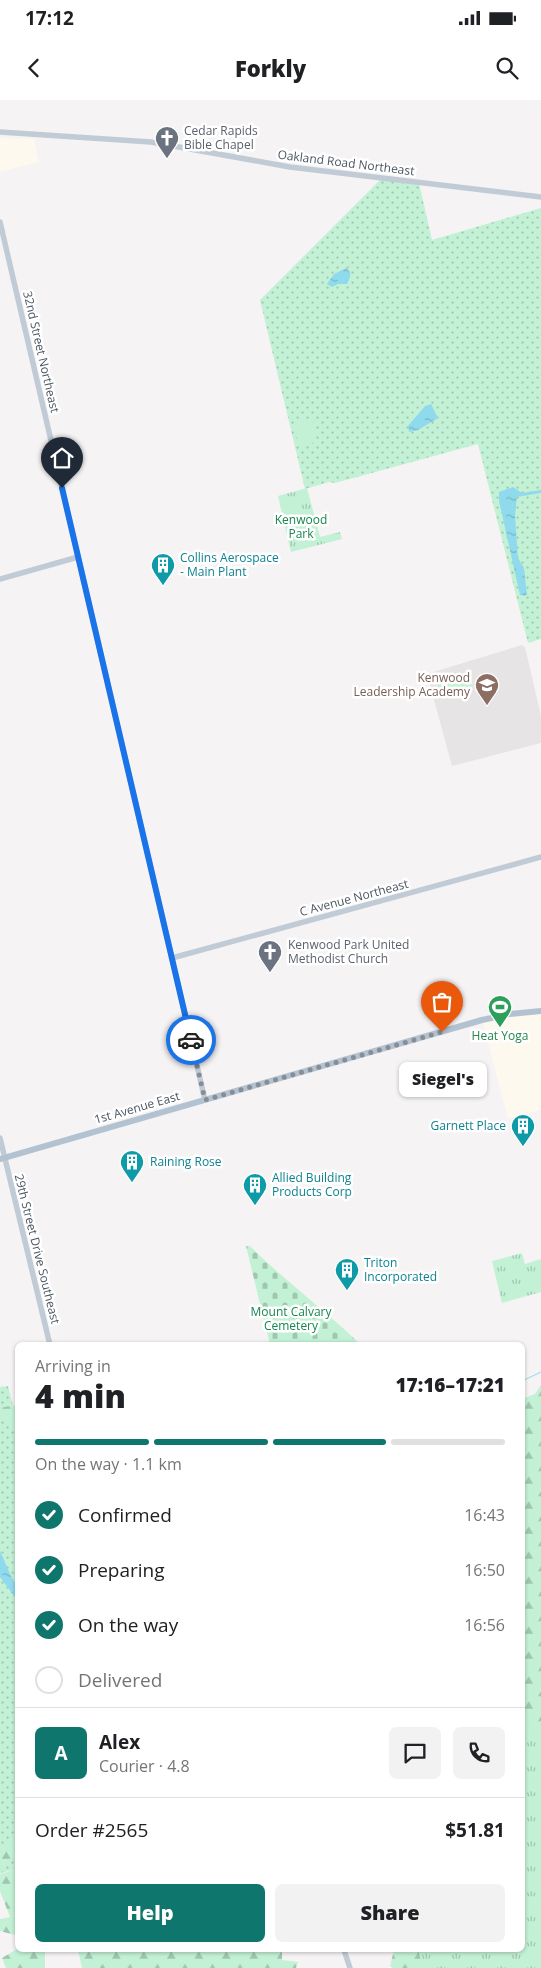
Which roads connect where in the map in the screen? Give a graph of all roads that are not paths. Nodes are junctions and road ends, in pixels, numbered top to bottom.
1 (0, 132) edge
2 (541, 197) edge
3 (0, 222) edge
4 (78, 557) junction
5 (0, 579) edge
6 (541, 857) edge
7 (172, 958) junction
8 (541, 1011) edge
9 (205, 1100) junction
10 (0, 1138) edge
11 (2, 1158) edge
12 (49, 1342) edge
13 (345, 1952) edge
14 (350, 1968) edge

1 - 2 main road, Oakland Road Northeast
3 - 4 main road, 32nd Street Northeast
4 - 5 main road
4 - 7 main road, 32nd Street Northeast
6 - 7 main road, C Avenue Northeast
7 - 9 main road, 32nd Street Northeast
8 - 9 main road, 1st Avenue East
9 - 11 main road, 1st Avenue East
10 - 11 main road, 29th Street Drive Southeast
11 - 12 main road, 29th Street Drive Southeast
13 - 14 main road

